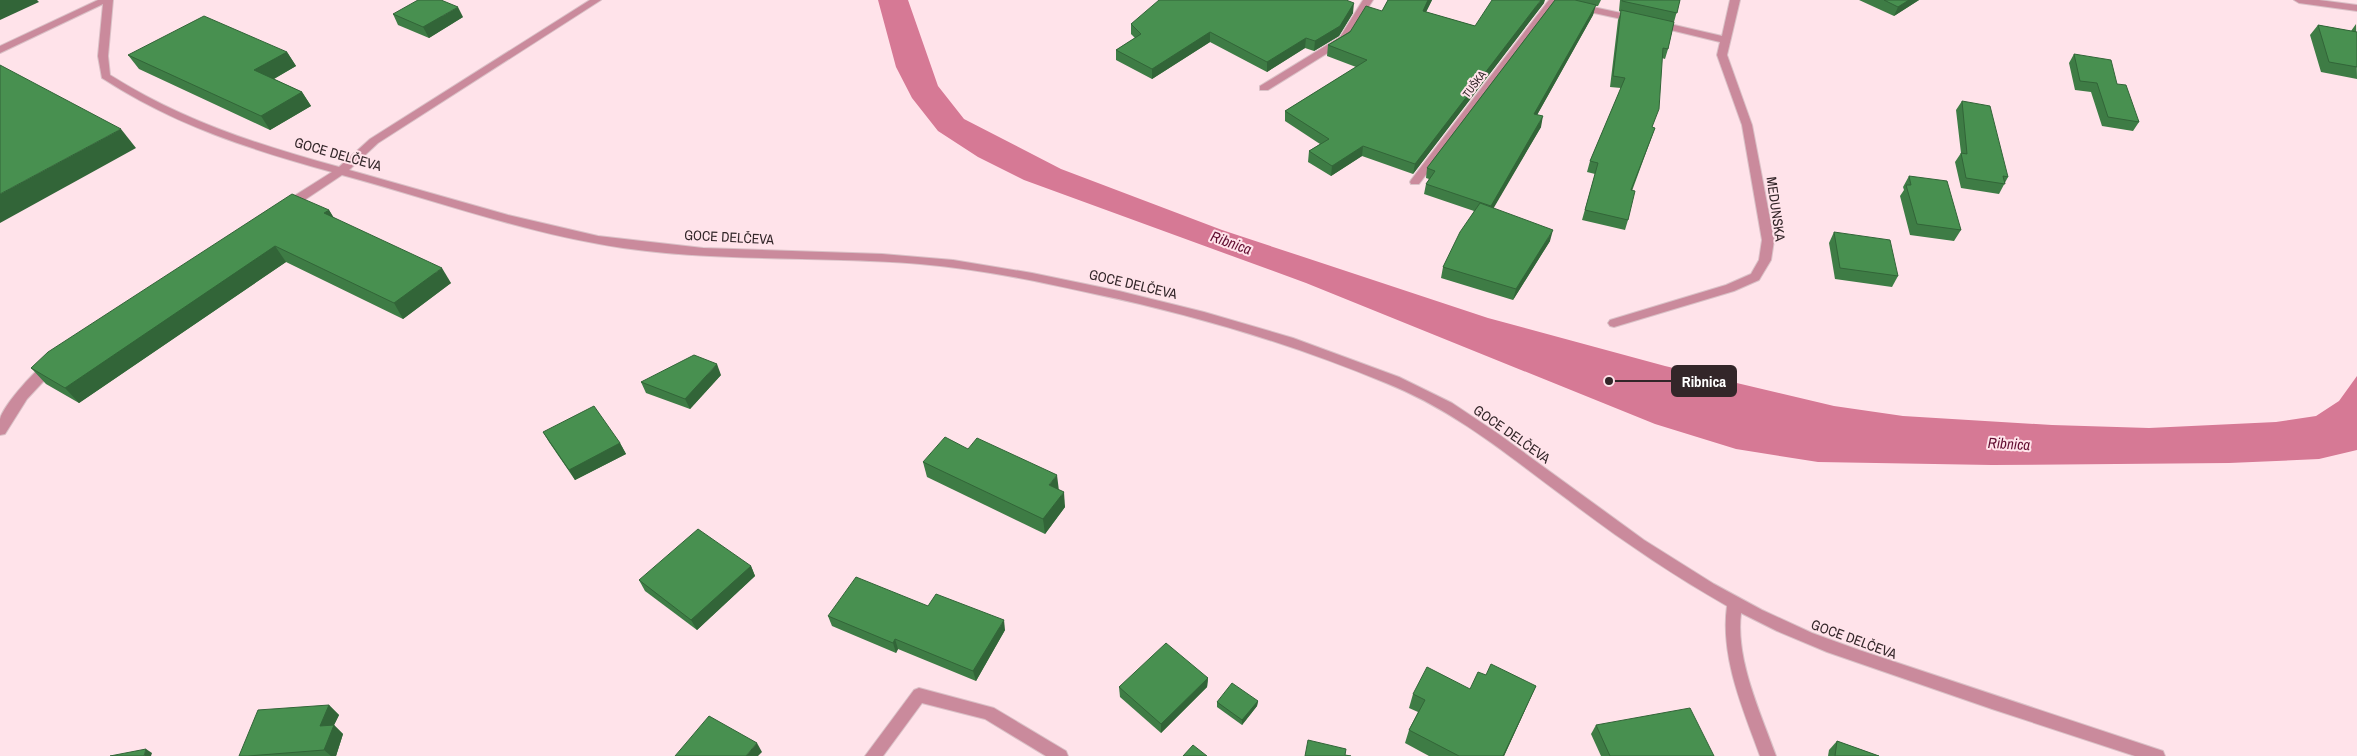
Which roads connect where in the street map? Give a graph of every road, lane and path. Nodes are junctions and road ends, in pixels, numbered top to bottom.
1 (106, 0) edge
2 (596, 0) edge
3 (1368, 0) edge
4 (1735, 0) edge
5 (2299, 0) edge
6 (1558, 2) edge
7 (2357, 8) edge
8 (1726, 40) junction
9 (0, 50) edge
10 (1264, 88) dead end
11 (341, 171) junction
12 (1415, 182) dead end
13 (275, 215) edge
14 (1614, 323) dead end
15 (62, 357) edge
16 (0, 430) edge
17 (1735, 604) junction
18 (872, 756) edge
19 (1060, 756) edge
20 (1768, 756) edge
21 (2157, 756) edge

1 - 9 street
1 - 11 street, GOCE DELČEVA
2 - 11 street
3 - 10 street
4 - 8 street, MEDUNSKA
5 - 7 street
6 - 8 street, TUŠKA
6 - 12 street, TUŠKA
8 - 14 street, MEDUNSKA
11 - 13 street
11 - 17 street, GOCE DELČEVA
15 - 16 street
17 - 20 street
17 - 21 street, GOCE DELČEVA
18 - 19 street

